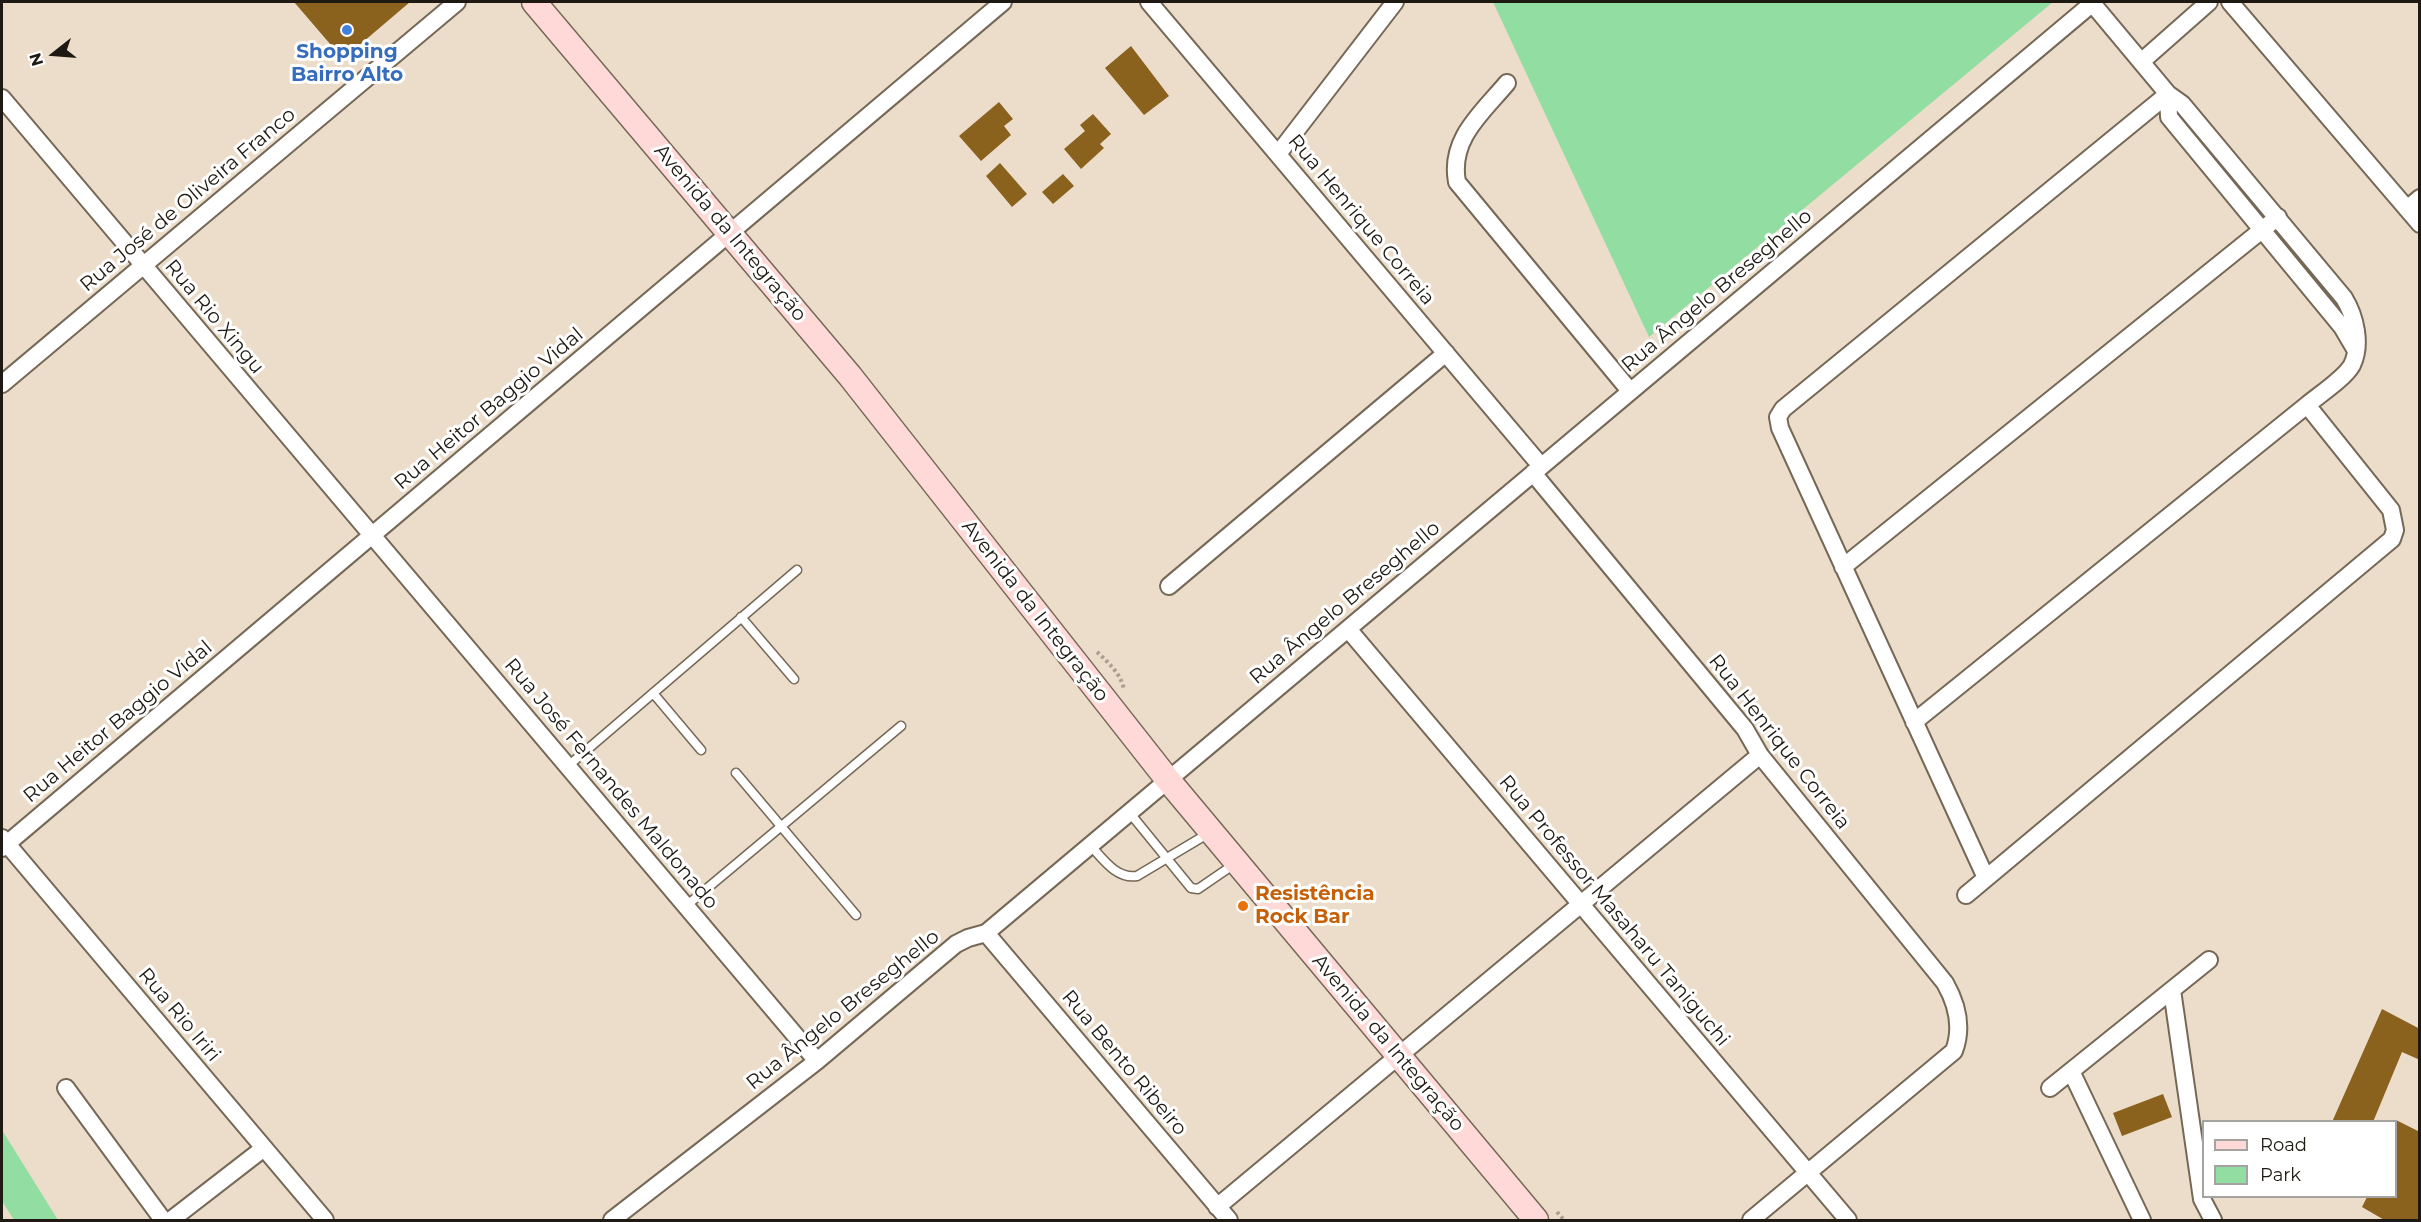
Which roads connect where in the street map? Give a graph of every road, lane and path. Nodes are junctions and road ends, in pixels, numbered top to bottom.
1 (457, 2) edge
2 (534, 2) edge
3 (1003, 2) edge
4 (1149, 2) edge
5 (1395, 2) edge
6 (2093, 2) edge
7 (2208, 2) edge
8 (2230, 2) edge
9 (2141, 62) junction
10 (1507, 83) dead end
11 (2168, 94) junction
12 (2, 98) edge
13 (1278, 154) junction
14 (2413, 204) edge
15 (2278, 217) junction
16 (2420, 224) edge
17 (2262, 230) junction
18 (731, 234) junction
19 (143, 265) junction
20 (2355, 349) junction
21 (1446, 353) junction
22 (2, 384) edge
23 (1630, 391) junction
24 (2307, 405) junction
25 (1537, 469) junction
26 (372, 535) junction
27 (1843, 567) junction
28 (796, 570) dead end
29 (1169, 586) dead end
30 (741, 617) junction
31 (1348, 629) junction
32 (794, 679) dead end
33 (653, 693) junction
34 (1914, 722) junction
35 (901, 726) dead end
36 (701, 750) dead end
37 (1760, 755) junction
38 (568, 766) junction
39 (736, 773) dead end
40 (1168, 780) junction
41 (1129, 812) junction
42 (780, 827) junction
43 (1211, 832) junction
44 (3, 843) edge
45 (1090, 845) junction
46 (1165, 858) junction
47 (1237, 863) junction
48 (1986, 878) junction
49 (1966, 895) dead end
50 (1581, 904) junction
51 (686, 906) junction
52 (856, 915) dead end
53 (986, 933) junction
54 (2209, 960) dead end
55 (2172, 990) junction
56 (1398, 1056) junction
57 (817, 1061) junction
58 (2071, 1071) junction
59 (66, 1088) dead end
60 (2050, 1088) dead end
61 (264, 1148) junction
62 (1808, 1173) junction
63 (1217, 1207) junction
64 (163, 1221) edge
65 (171, 1221) edge
66 (325, 1221) edge
67 (612, 1221) edge
68 (1229, 1221) edge
69 (1536, 1221) edge
70 (1751, 1221) edge
71 (1848, 1221) edge
72 (2142, 1221) edge
73 (2213, 1221) edge

1 - 19 street, Rua José de Oliveira Franco
2 - 18 main road, Avenida da Integração
3 - 18 street, Rua Heitor Baggio Vidal
4 - 13 street, Rua Henrique Correia
5 - 13 street
6 - 9 street
6 - 23 street, Rua Ângelo Breseghello
7 - 9 street
8 - 14 street
9 - 11 street
10 - 23 street
11 - 15 street
11 - 17 street
11 - 27 street
12 - 19 street, Rua Rio Xingu
13 - 21 street, Rua Henrique Correia
14 - 16 street
15 - 17 street
15 - 20 street
17 - 20 street
17 - 27 street
18 - 26 street, Rua Heitor Baggio Vidal
18 - 40 main road, Avenida da Integração
19 - 22 street, Rua José de Oliveira Franco
19 - 26 street, Rua Rio Xingu
20 - 24 street
21 - 25 street, Rua Henrique Correia
21 - 29 street
23 - 25 street, Rua Ângelo Breseghello
24 - 34 street
24 - 48 street
25 - 31 street, Rua Ângelo Breseghello
25 - 37 street, Rua Henrique Correia
26 - 38 street, Rua José Fernandes Maldonado
26 - 44 street, Rua Heitor Baggio Vidal
27 - 34 street
28 - 30 lane
30 - 32 lane
30 - 33 lane
31 - 40 street, Rua Ângelo Breseghello
31 - 50 street, Rua Professor Masaharu Taniguchi
33 - 36 lane
33 - 38 lane
34 - 48 street
35 - 42 lane
37 - 50 street
37 - 62 street, Rua Henrique Correia
38 - 51 street, Rua José Fernandes Maldonado
39 - 42 lane
40 - 41 street, Rua Ângelo Breseghello
40 - 43 main road, Avenida da Integração
41 - 45 street, Rua Ângelo Breseghello
41 - 46 lane
42 - 51 lane
42 - 52 lane
43 - 46 lane
43 - 47 main road, Avenida da Integração
44 - 61 street, Rua Rio Iriri
45 - 46 lane
45 - 53 street, Rua Ângelo Breseghello
46 - 47 lane
47 - 56 main road, Avenida da Integração
48 - 49 street
50 - 56 street
50 - 62 street, Rua Professor Masaharu Taniguchi
51 - 57 street, Rua José Fernandes Maldonado
53 - 57 street, Rua Ângelo Breseghello
53 - 63 street, Rua Bento Ribeiro
54 - 55 street
55 - 58 street
55 - 73 street
56 - 63 street
56 - 69 main road, Avenida da Integração
57 - 67 street, Rua Ângelo Breseghello
58 - 60 street
58 - 72 street
59 - 64 street
61 - 65 street
61 - 66 street, Rua Rio Iriri
62 - 70 street
62 - 71 street, Rua Professor Masaharu Taniguchi
63 - 68 street, Rua Bento Ribeiro

